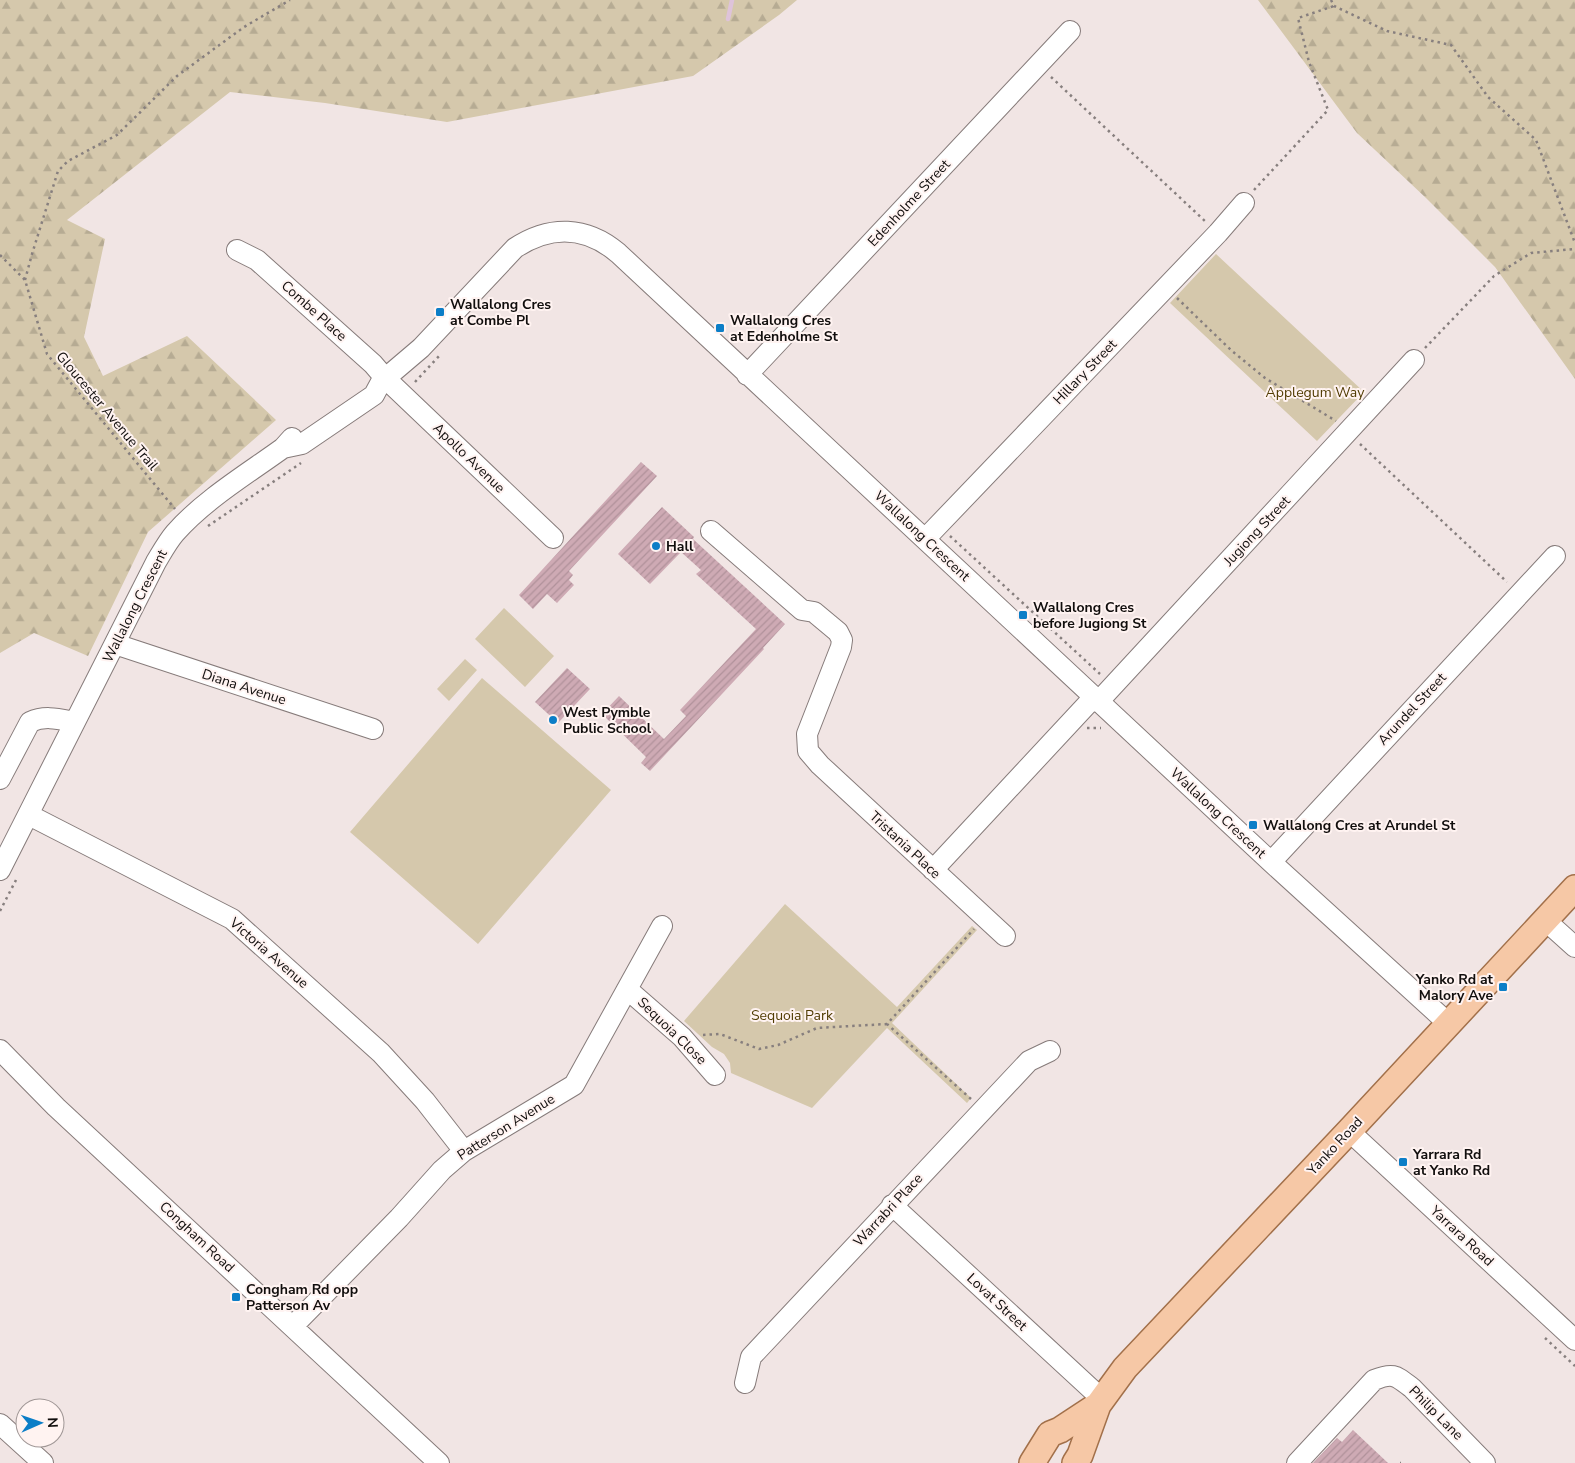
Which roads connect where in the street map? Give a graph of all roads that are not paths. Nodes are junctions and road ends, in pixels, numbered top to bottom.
1 (1070, 31) dead end
2 (1244, 203) road end
3 (237, 250) dead end
4 (1414, 360) road end
5 (747, 374) junction
6 (383, 380) junction
7 (711, 531) dead end
8 (553, 538) dead end
9 (925, 539) junction
10 (1555, 556) dead end
11 (114, 644) junction
12 (1096, 699) junction
13 (76, 722) junction
14 (372, 729) dead end
15 (0, 779) edge
16 (29, 815) junction
17 (1271, 862) junction
18 (0, 870) edge
19 (933, 870) junction
20 (1575, 888) edge
21 (1545, 920) junction
22 (662, 926) dead end
23 (1005, 936) dead end
24 (1575, 947) edge
25 (627, 989) junction
26 (1449, 1024) junction
27 (0, 1050) edge
28 (1050, 1051) dead end
29 (715, 1075) dead end
30 (1349, 1131) junction
31 (464, 1150) junction
32 (892, 1205) junction
33 (293, 1326) junction
34 (1575, 1340) edge
35 (745, 1383) dead end
36 (1100, 1402) junction
37 (0, 1424) edge
38 (1046, 1450) edge
39 (1080, 1458) edge
40 (43, 1463) edge
41 (439, 1463) edge
42 (1297, 1463) edge
43 (1485, 1463) edge

1 - 5 street, Edenholme Street
2 - 9 street, Hillary Street
3 - 6 street, Combe Place
4 - 12 street, Jugiong Street
5 - 6 street, Wallalong Crescent
5 - 9 street, Wallalong Crescent
6 - 8 street, Apollo Avenue
6 - 11 street, Wallalong Crescent
7 - 19 street, Tristania Place
9 - 12 street, Wallalong Crescent
10 - 17 street, Arundel Street
11 - 13 street, Wallalong Crescent
11 - 14 street, Diana Avenue
12 - 17 street, Wallalong Crescent
12 - 19 street, Jugiong Street
13 - 15 street
13 - 16 street, Wallalong Crescent
16 - 18 street, Wallalong Crescent
16 - 31 street, Victoria Avenue
17 - 26 street, Wallalong Crescent
19 - 23 street, Tristania Place
20 - 21 main road, Yanko Road
21 - 24 street
21 - 26 main road, Yanko Road
22 - 25 street, Patterson Avenue
25 - 29 street, Sequoia Close
25 - 31 street, Patterson Avenue
26 - 30 main road, Yanko Road
27 - 33 street, Congham Road
28 - 32 street, Warrabri Place
30 - 34 street, Yarrara Road
30 - 36 main road, Yanko Road
31 - 33 street, Patterson Avenue
32 - 35 street, Warrabri Place
32 - 36 street, Lovat Street
33 - 41 street, Congham Road
36 - 38 main road, Yanko Road
36 - 39 main road, Yanko Road
37 - 40 street
38 - 39 main road, Yanko Road
42 - 43 street, Philip Lane

